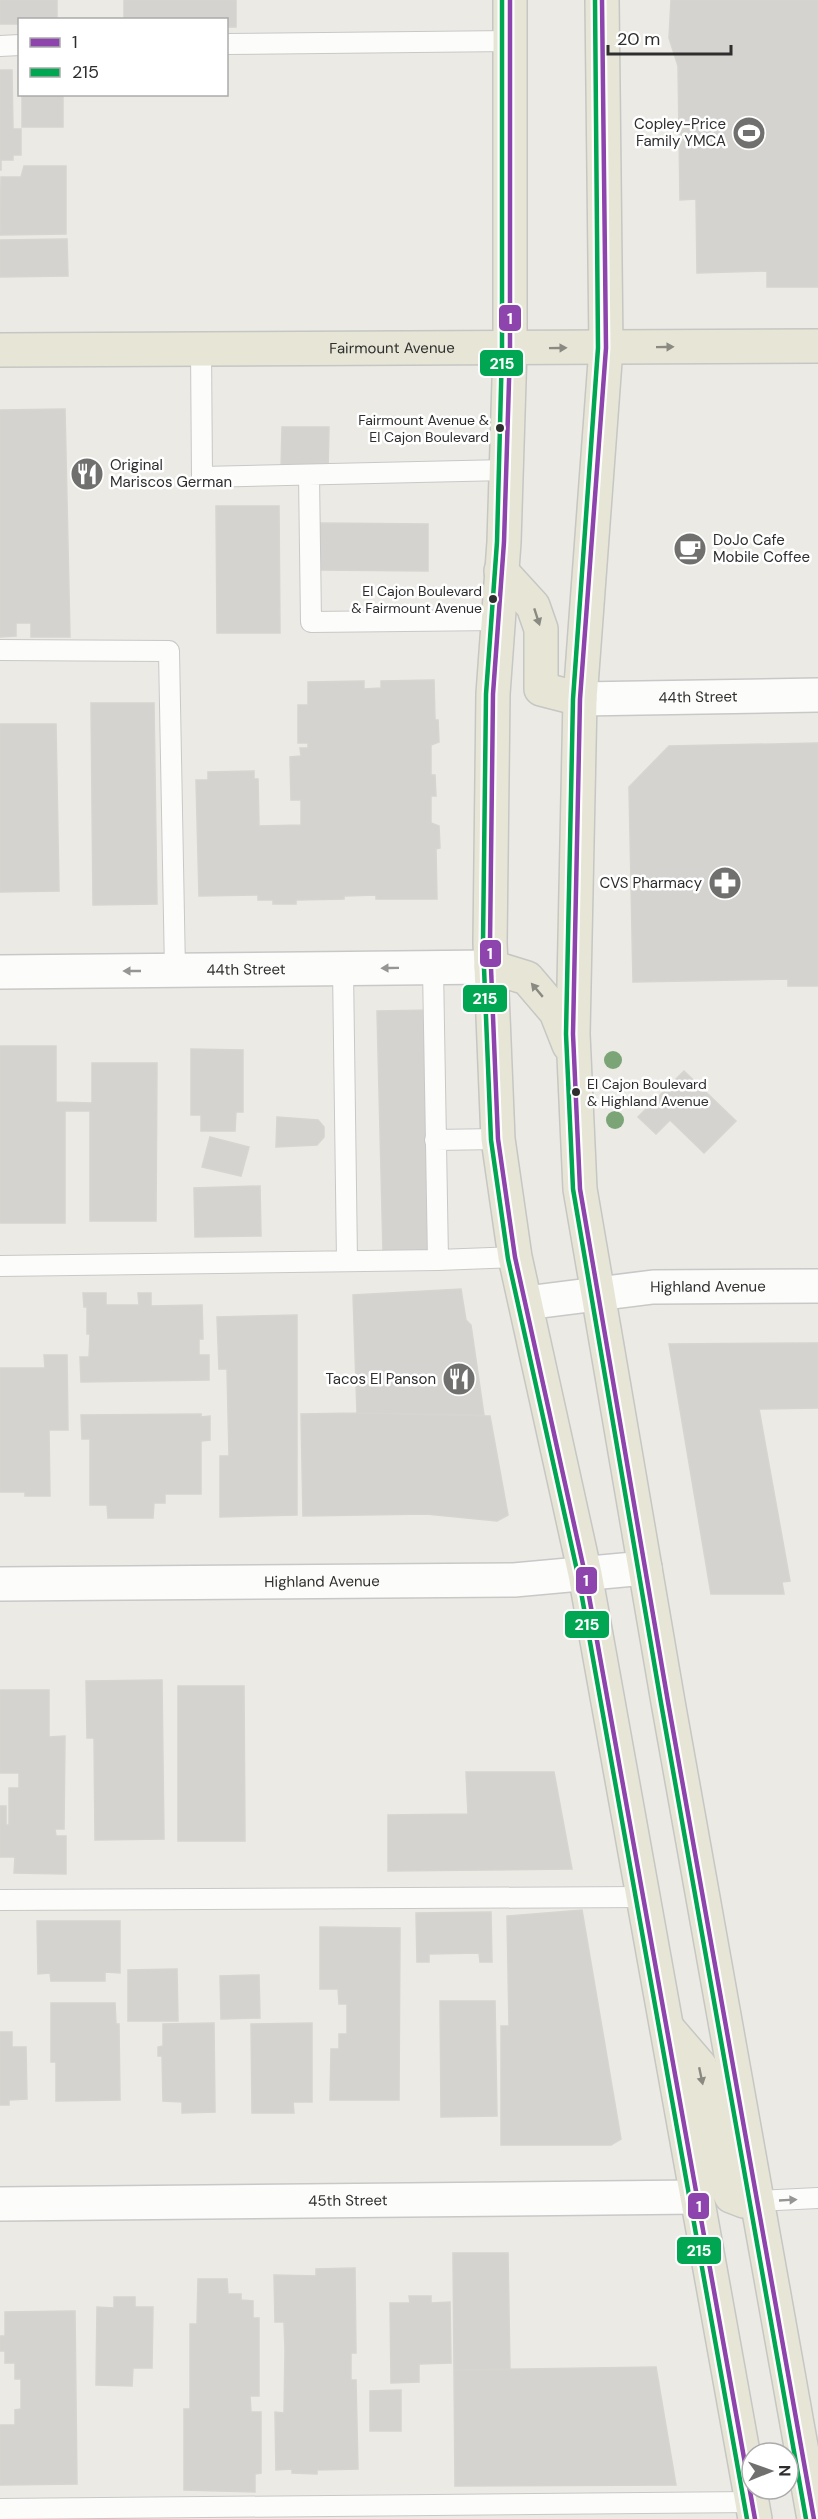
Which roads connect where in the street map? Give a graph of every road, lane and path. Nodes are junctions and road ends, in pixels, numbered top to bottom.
1 (510, 0) edge
2 (602, 0) edge
3 (510, 41) junction
4 (228, 44) edge
5 (18, 45) edge
6 (0, 46) edge
7 (818, 346) edge
8 (606, 348) junction
9 (510, 349) junction
10 (0, 350) edge
11 (201, 350) junction
12 (506, 470) junction
13 (309, 475) junction
14 (501, 571) junction
15 (498, 620) junction
16 (0, 650) edge
17 (818, 694) edge
18 (580, 699) junction
19 (491, 967) junction
20 (433, 968) junction
21 (343, 969) junction
22 (175, 970) junction
23 (0, 972) edge
24 (574, 1059) junction
25 (498, 1139) junction
26 (435, 1140) junction
27 (515, 1257) junction
28 (347, 1260) junction
29 (438, 1260) junction
30 (0, 1266) edge
31 (818, 1286) edge
32 (597, 1293) junction
33 (526, 1303) junction
34 (645, 1568) junction
35 (585, 1574) junction
36 (0, 1584) edge
37 (643, 1897) junction
38 (0, 1900) edge
39 (668, 2029) junction
40 (697, 2197) junction
41 (818, 2198) edge
42 (757, 2201) junction
43 (0, 2204) edge
44 (0, 2509) edge
45 (662, 2511) edge
46 (753, 2511) edge
47 (443, 2512) edge
48 (814, 2519) edge

1 - 3 main road
2 - 8 main road
3 - 4 lane
3 - 9 main road
5 - 6 lane
8 -> 7 main road, Fairmount Avenue
9 -> 8 main road, Fairmount Avenue
8 - 18 main road
9 - 11 main road, Fairmount Avenue
9 - 12 main road
10 - 11 main road, Fairmount Avenue
11 - 13 lane
12 - 13 lane
12 - 14 main road
13 - 15 lane
14 - 15 main road
14 -> 18 main road
15 - 19 main road
16 - 22 lane
17 - 18 street, 44th Street
18 - 24 main road
19 - 20 street, 44th Street
24 -> 19 main road
19 - 25 main road
20 -> 21 street, 44th Street
20 - 26 lane
21 - 22 street, 44th Street
21 - 28 lane
22 -> 23 street, 44th Street
24 - 32 main road
25 - 26 lane
25 - 27 main road
26 - 29 lane
27 - 29 lane
27 - 33 main road
28 - 29 lane
28 - 30 lane
31 - 32 street, Highland Avenue
32 - 33 street, Highland Avenue
32 - 34 main road
33 - 35 main road
34 - 35 street, Highland Avenue
34 - 42 main road
35 - 36 street, Highland Avenue
35 - 37 main road
37 - 38 lane
37 - 39 main road
39 - 40 main road
39 -> 42 main road
40 - 43 street, 45th Street
40 - 46 main road
42 -> 41 lane
42 - 48 main road
44 - 47 lane
45 - 46 lane
45 - 47 lane

